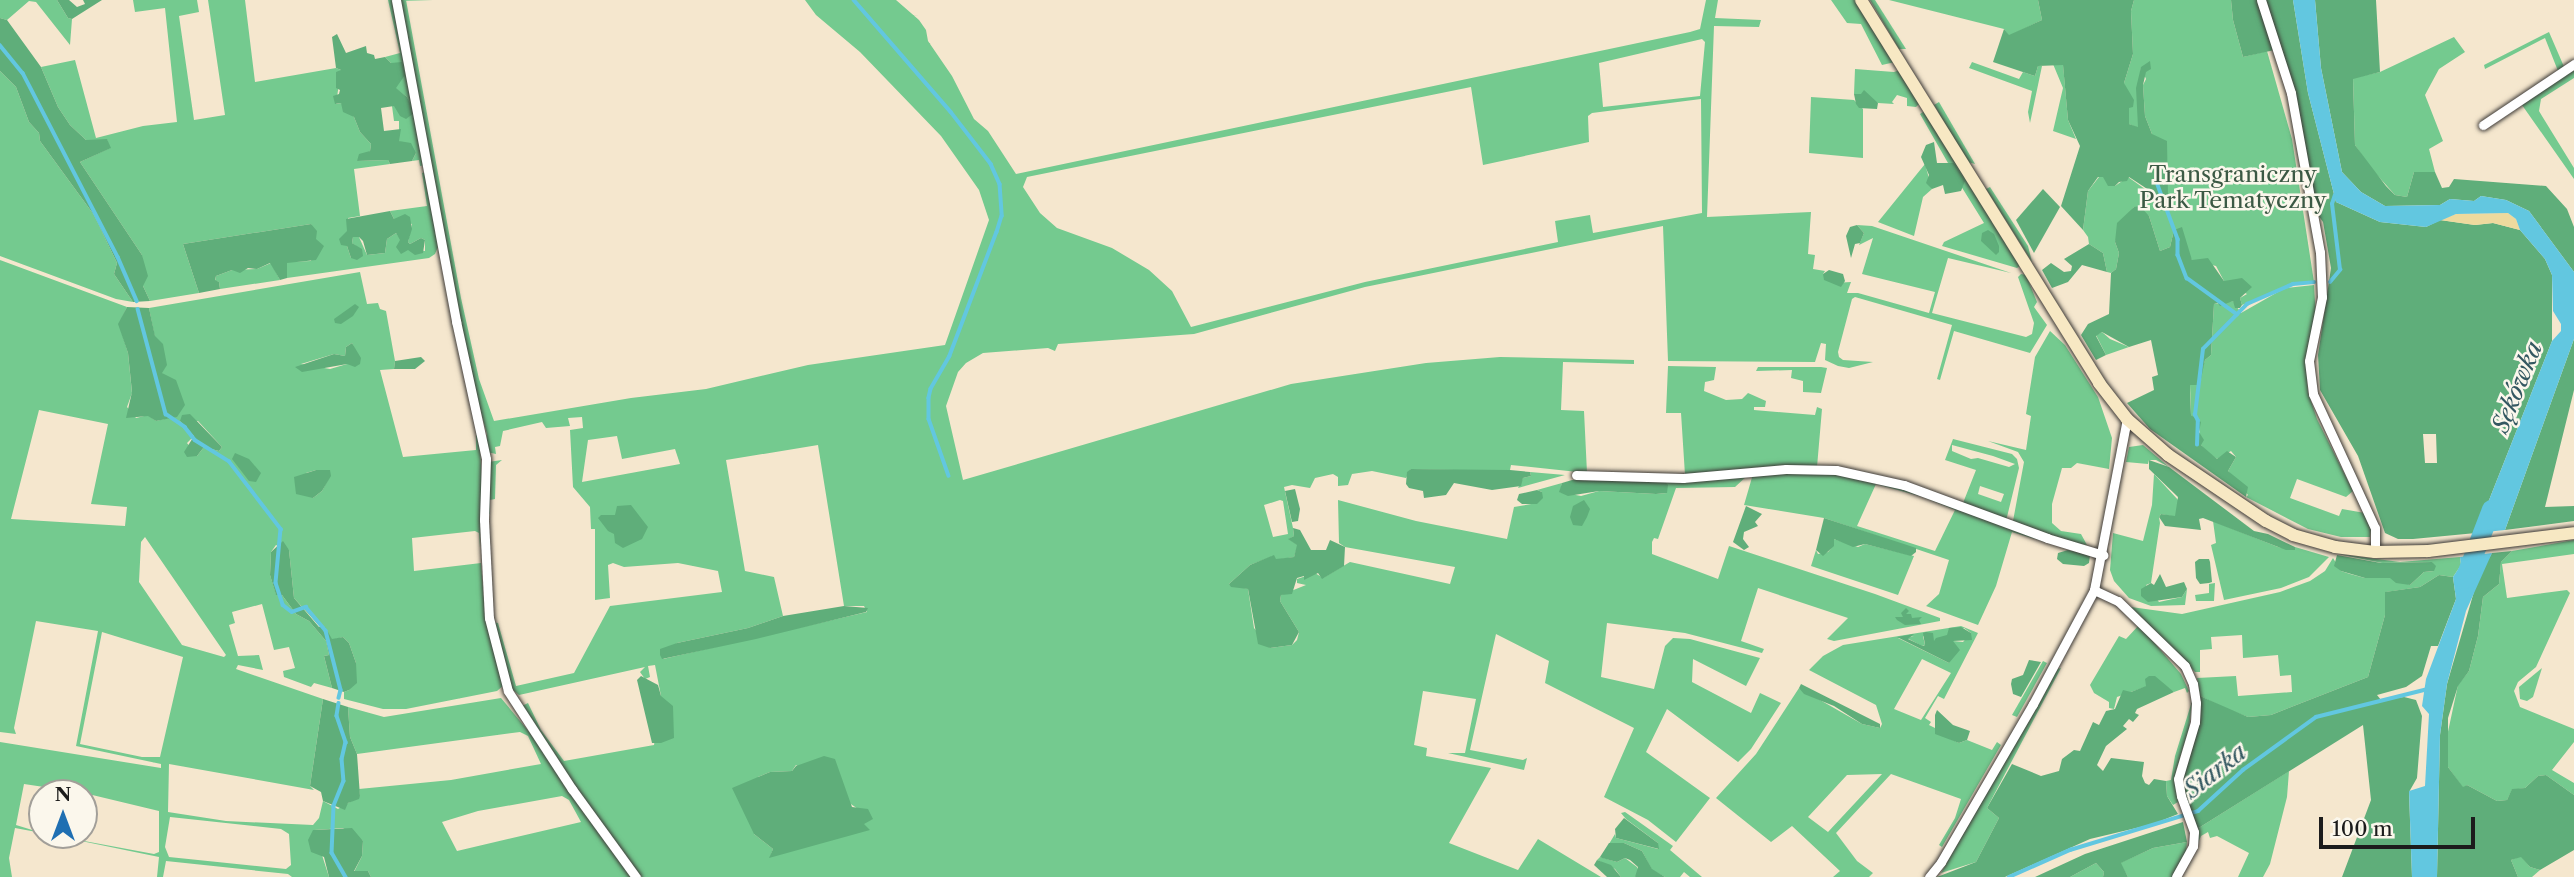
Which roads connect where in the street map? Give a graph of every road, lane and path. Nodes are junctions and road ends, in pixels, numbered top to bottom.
1 (396, 0) edge
2 (1861, 0) edge
3 (2261, 0) edge
4 (2574, 64) edge
5 (2483, 125) dead end
6 (2127, 419) junction
7 (1576, 475) dead end
8 (2574, 534) edge
9 (2375, 552) junction
10 (2103, 555) junction
11 (2094, 590) junction
12 (636, 877) edge
13 (1929, 877) edge
14 (2176, 877) edge

1 - 12 street
2 - 6 main road
3 - 9 street
4 - 5 street
6 - 9 main road
6 - 10 street
7 - 10 street
8 - 9 main road
10 - 11 street
11 - 13 street
11 - 14 street

